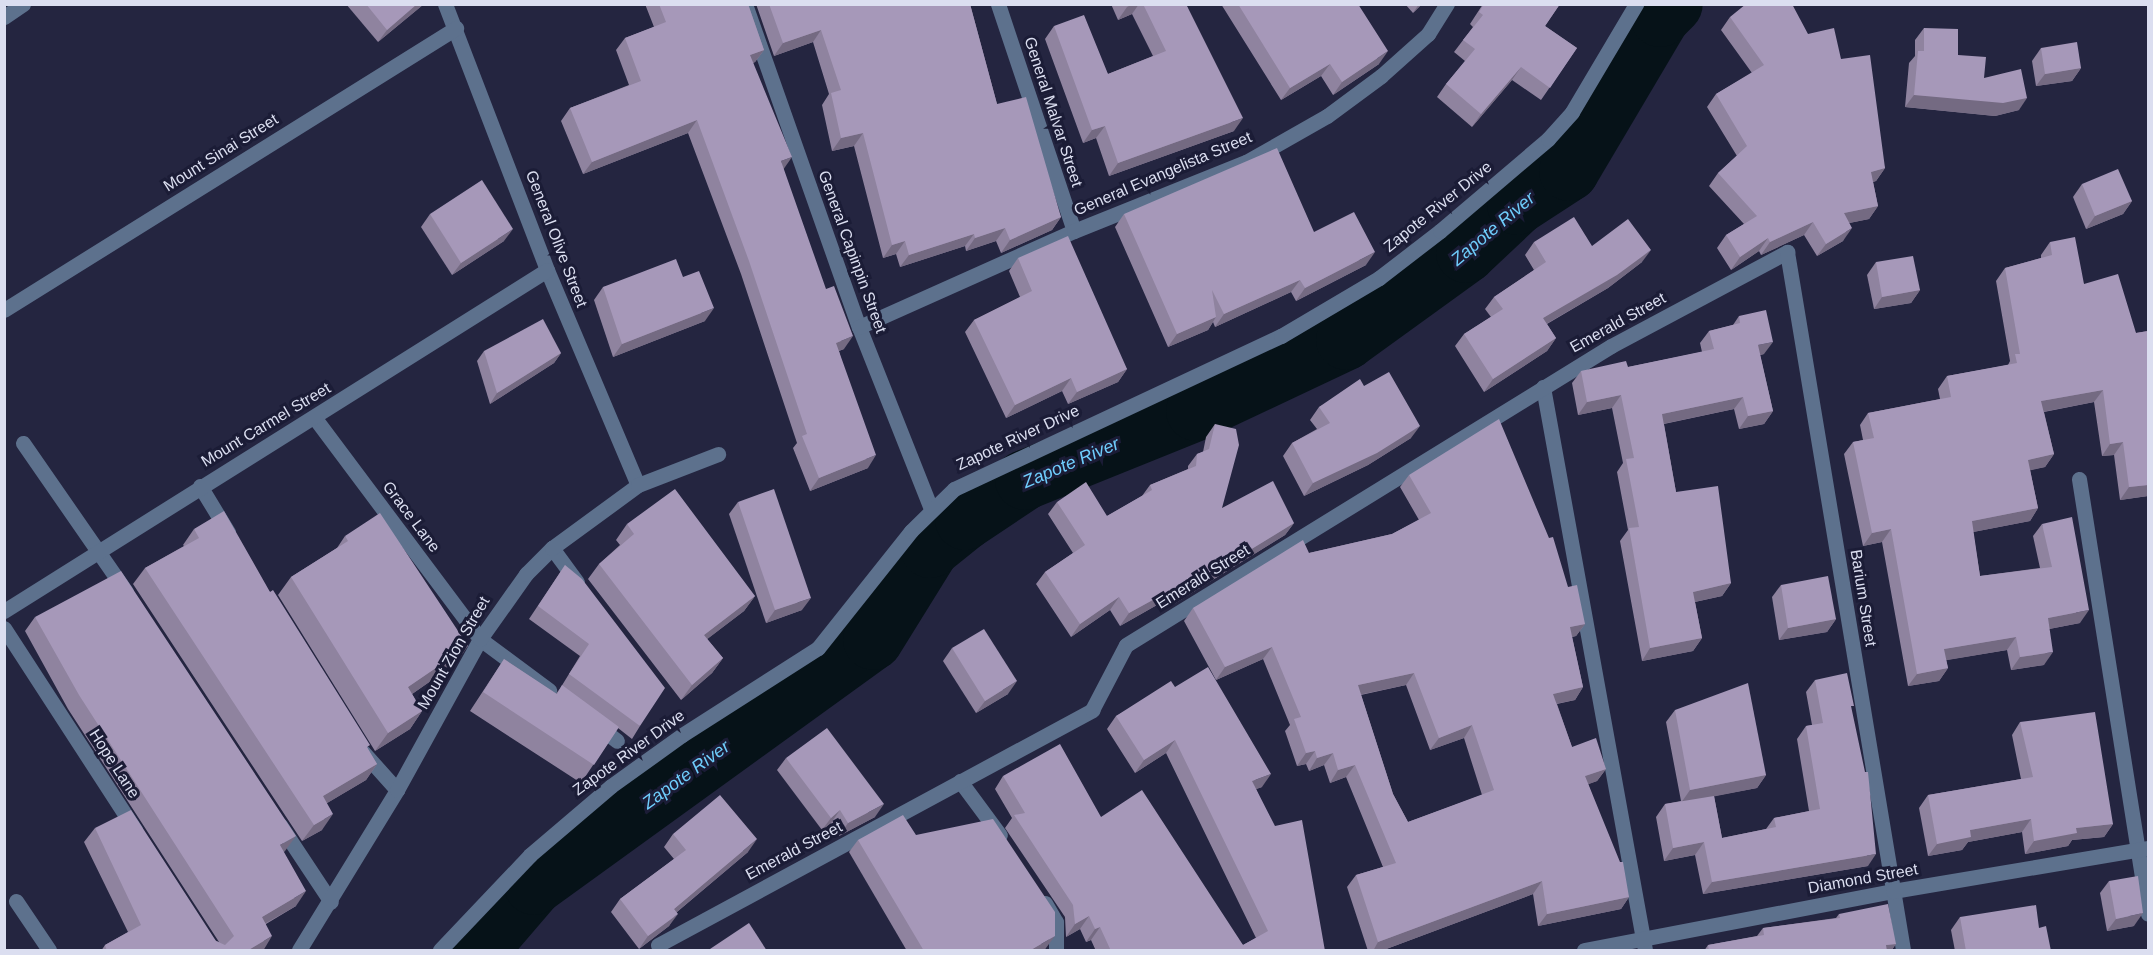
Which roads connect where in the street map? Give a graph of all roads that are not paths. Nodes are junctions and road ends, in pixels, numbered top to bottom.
1 (23, 4) edge
2 (445, 4) edge
3 (745, 4) edge
4 (998, 4) edge
5 (1447, 4) edge
6 (1636, 4) edge
7 (4, 17) edge
8 (456, 28) junction
9 (1074, 231) junction
10 (1787, 252) joint
11 (547, 270) junction
12 (4, 310) edge
13 (859, 327) junction
14 (1543, 387) junction
15 (314, 417) junction
16 (22, 443) dead end
17 (718, 454) dead end
18 (2079, 479) dead end
19 (200, 486) junction
20 (638, 486) junction
21 (930, 509) junction
22 (236, 546) edge
23 (552, 548) junction
24 (99, 551) junction
25 (586, 594) edge
26 (138, 609) edge
27 (4, 611) edge
28 (4, 628) edge
29 (480, 639) junction
30 (562, 700) edge
31 (581, 714) edge
32 (353, 737) edge
33 (617, 741) edge
34 (960, 781) junction
35 (397, 790) junction
36 (273, 814) edge
37 (144, 843) edge
38 (1010, 848) edge
39 (2143, 849) edge
40 (1038, 890) edge
41 (1893, 891) junction
42 (16, 901) dead end
43 (331, 902) junction
44 (2148, 914) edge
45 (1644, 944) edge
46 (658, 945) edge
47 (49, 951) edge
48 (299, 951) edge
49 (440, 951) edge
50 (1056, 951) edge
51 (1584, 951) edge
52 (1903, 951) edge

1 - 7 street
2 - 8 street, General Olive Street
3 - 13 street, General Capinpin Street
4 - 9 street, General Malvar Street
5 - 9 street, General Evangelista Street
6 - 21 street, Zapote River Drive
8 - 11 street, General Olive Street
8 - 12 street, Mount Sinai Street
9 - 13 street, General Evangelista Street
10 - 14 street, Emerald Street
10 - 41 street, Barium Street
11 - 15 street, Mount Carmel Street
11 - 20 street, General Olive Street
13 - 21 street, General Capinpin Street
14 - 34 street, Emerald Street
14 - 45 street
15 - 19 street, Mount Carmel Street
15 - 29 street, Grace Lane
16 - 24 street
17 - 20 street, Mount Zion Street
18 - 39 street
19 - 22 street
19 - 24 street, Mount Carmel Street
20 - 23 street, Mount Zion Street
21 - 49 street, Zapote River Drive
23 - 25 street
23 - 29 street, Mount Zion Street
24 - 26 street
24 - 27 street, Mount Carmel Street
28 - 37 street, Hope Lane
29 - 30 street, Grace Lane
29 - 35 street, Mount Zion Street
31 - 33 street
32 - 35 street
34 - 38 street
34 - 46 street, Emerald Street
35 - 43 street, Mount Zion Street
36 - 43 street
39 - 41 street, Diamond Street
39 - 44 street
40 - 50 street
41 - 45 street, Diamond Street
41 - 52 street, Barium Street
42 - 47 street
43 - 48 street, Mount Zion Street
45 - 51 street, Diamond Street

